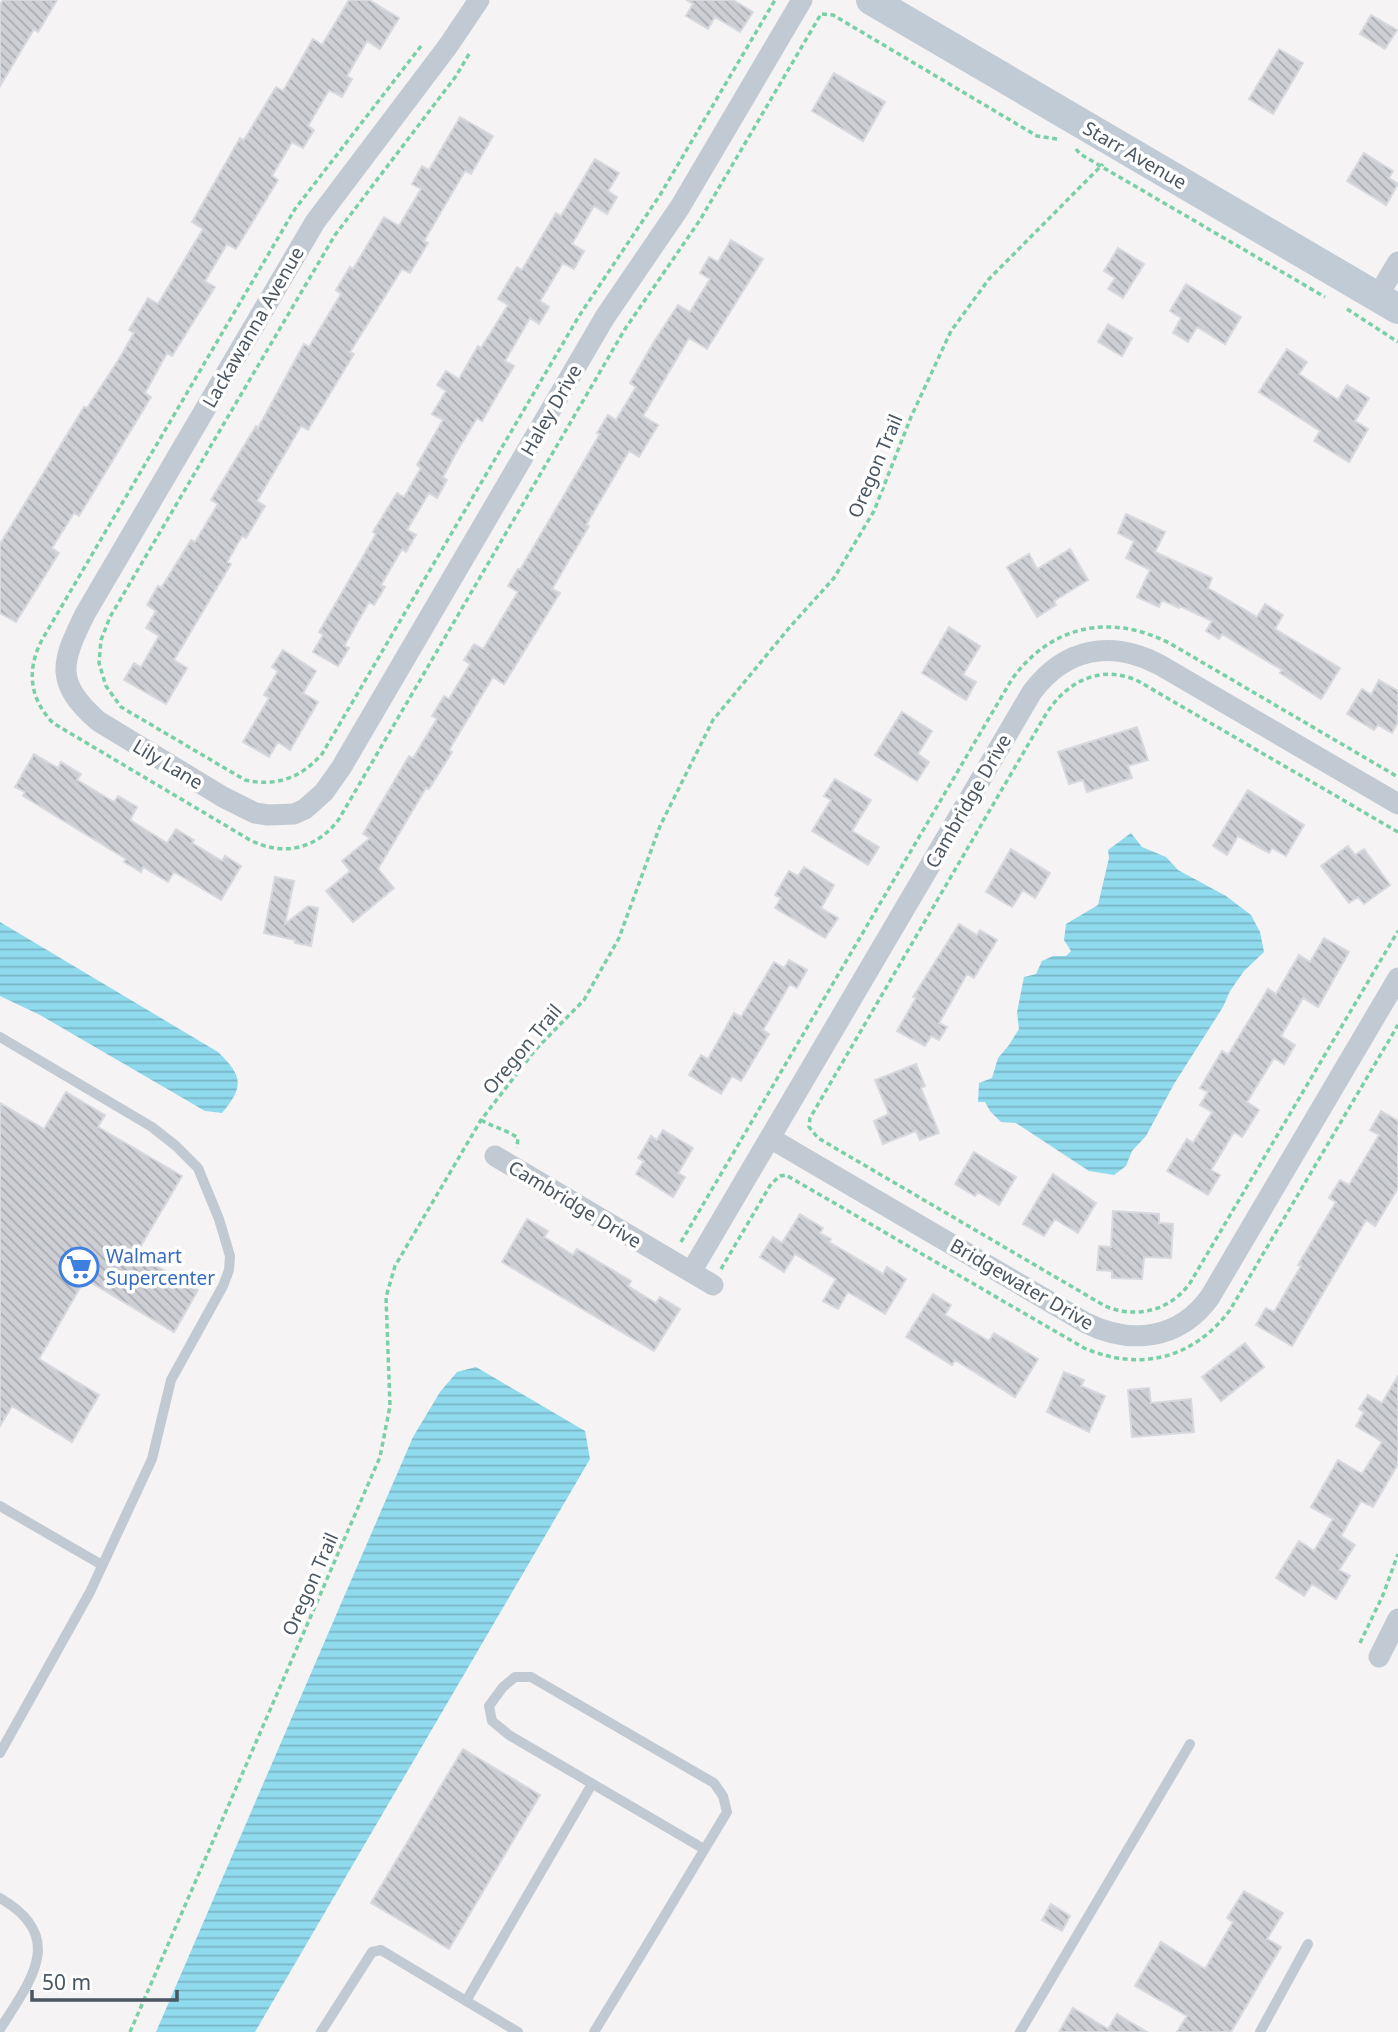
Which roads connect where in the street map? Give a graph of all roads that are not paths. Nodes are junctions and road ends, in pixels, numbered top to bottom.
1 (479, 0) edge
2 (872, 0) edge
3 (801, 1) edge
4 (1398, 262) edge
5 (1388, 303) edge
6 (66, 675) joint
7 (1398, 804) edge
8 (294, 814) joint
9 (1398, 978) edge
10 (0, 1037) edge
11 (771, 1138) junction
12 (495, 1156) dead end
13 (691, 1272) junction
14 (715, 1281) road end
15 (0, 1506) edge
16 (102, 1565) junction
17 (1398, 1619) edge
18 (1379, 1657) dead end
19 (1190, 1744) dead end
20 (0, 1753) edge
21 (592, 1784) junction
22 (704, 1849) junction
23 (0, 1898) edge
24 (1308, 1944) dead end
25 (466, 2001) junction
26 (0, 2029) edge
27 (321, 2032) edge
28 (518, 2032) edge
29 (594, 2032) edge
30 (1020, 2032) edge
31 (1260, 2032) edge

1 - 6 street, Lackawanna Avenue
2 - 5 street, Starr Avenue
3 - 8 street, Haley Drive
4 - 5 street
6 - 8 street, Lily Lane
7 - 11 street, Cambridge Drive
9 - 11 street, Bridgewater Drive
10 - 16 lane
11 - 13 street, Cambridge Drive
12 - 13 street, Cambridge Drive
13 - 14 street, Cambridge Drive
15 - 16 lane
16 - 20 lane
17 - 18 street
19 - 30 lane
21 - 22 lane
21 - 22 lane
21 - 25 lane
22 - 29 lane
23 - 26 lane
24 - 31 lane
25 - 27 lane
25 - 28 lane

